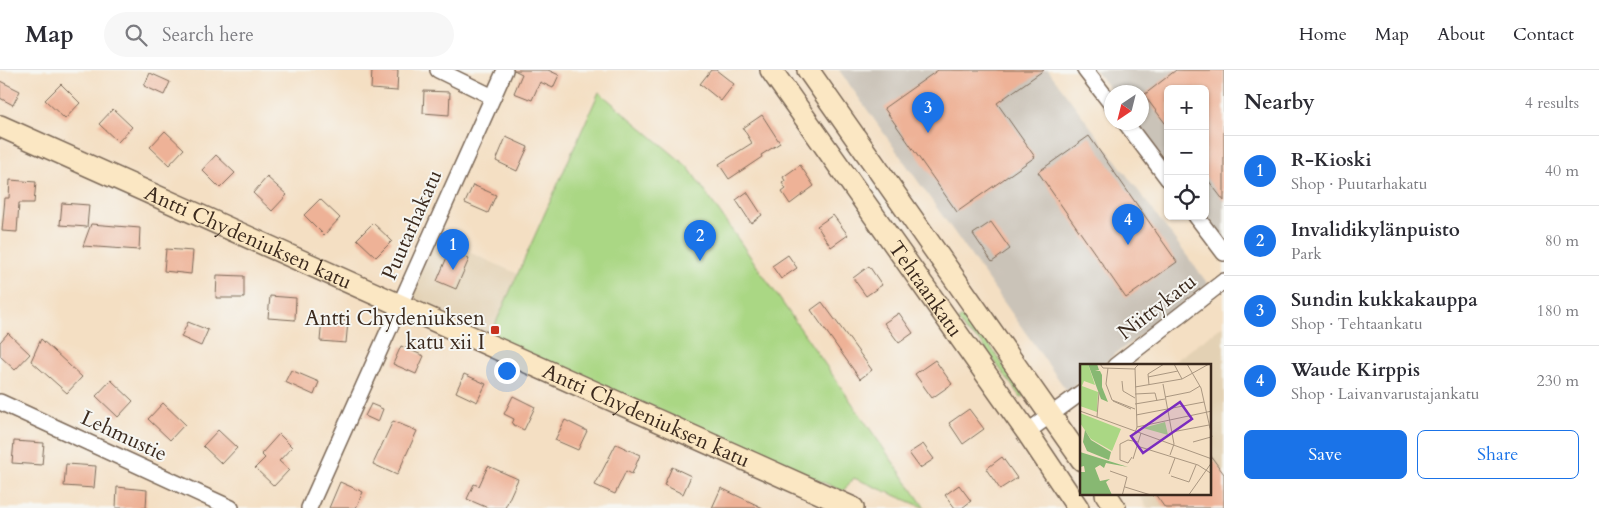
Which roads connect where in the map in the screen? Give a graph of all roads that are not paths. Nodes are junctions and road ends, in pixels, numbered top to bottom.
1 (438, 70) edge
2 (504, 70) edge
3 (771, 70) edge
4 (808, 70) edge
5 (1085, 70) edge
6 (1104, 95) edge
7 (492, 97) junction
8 (0, 126) edge
9 (1131, 130) edge
10 (1165, 175) edge
11 (1199, 220) edge
12 (1224, 252) edge
13 (1224, 281) edge
14 (399, 306) junction
15 (1118, 364) edge
16 (1080, 393) edge
17 (0, 402) edge
18 (1050, 415) junction
19 (1027, 432) junction
20 (1080, 457) edge
21 (1107, 496) edge
22 (231, 508) edge
23 (309, 508) edge
24 (854, 508) edge
25 (1078, 508) edge
26 (1115, 508) edge

1 - 7 street
2 - 7 street, Puutarhakatu
3 - 19 main road, Tehtaankatu
4 - 18 main road, Tehtaankatu
5 - 6 street
7 - 14 street, Puutarhakatu
8 - 14 main road, Antti Chydeniuksen katu
9 - 10 street
11 - 12 street
13 - 15 street, Niittykatu
14 - 23 street, Puutarhakatu
14 - 24 main road, Antti Chydeniuksen katu
16 - 18 street
17 - 22 street, Lehmustie
18 - 19 street
18 - 20 main road, Tehtaankatu
19 - 25 main road, Tehtaankatu
21 - 26 main road

